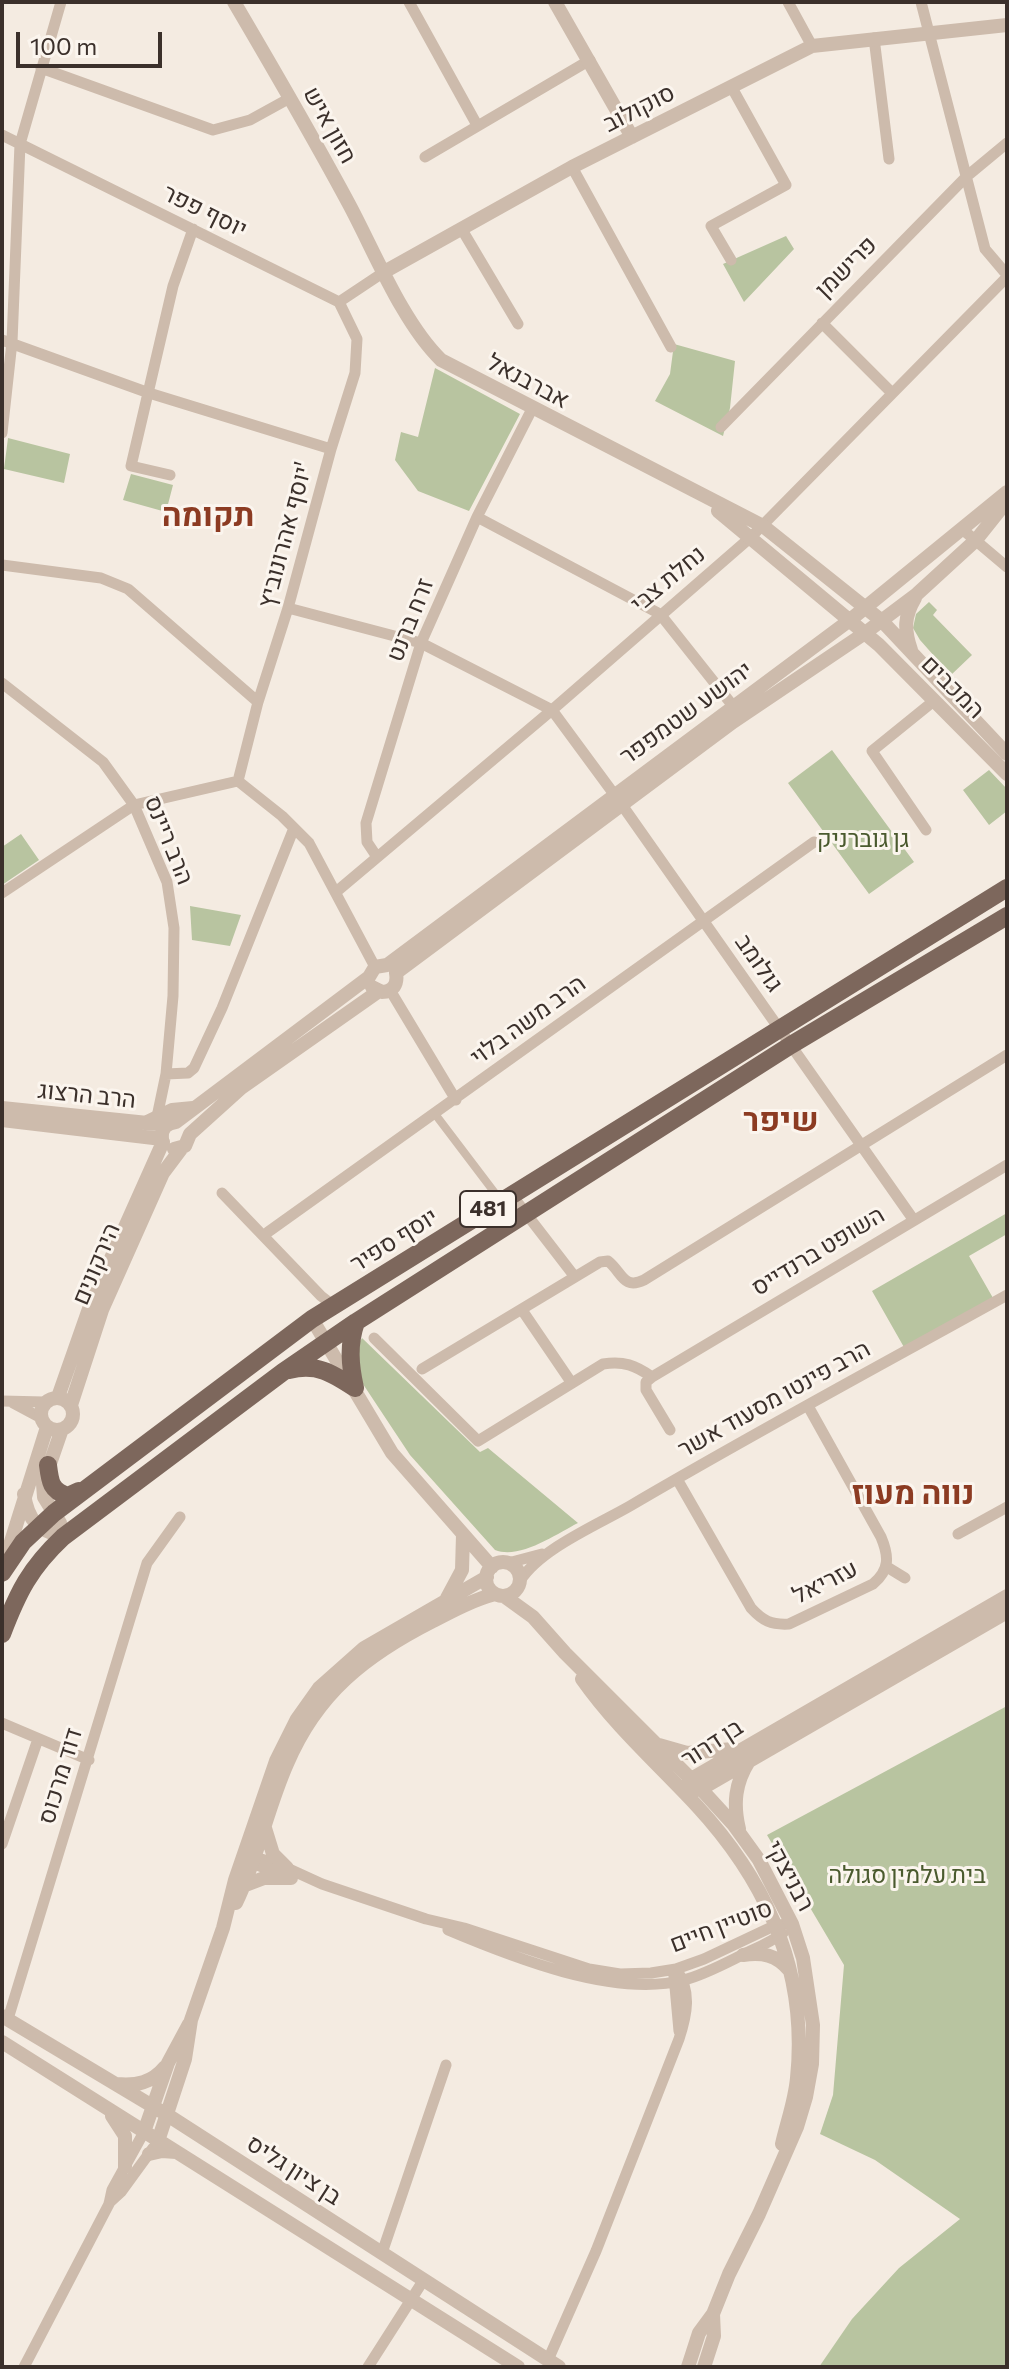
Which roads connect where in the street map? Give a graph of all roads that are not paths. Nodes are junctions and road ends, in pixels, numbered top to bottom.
1 (61, 2) edge
2 (234, 2) edge
3 (409, 2) edge
4 (555, 2) edge
5 (788, 2) edge
6 (921, 2) edge
7 (1007, 25) edge
8 (930, 34) junction
9 (874, 38) junction
10 (812, 46) junction
11 (590, 60) junction
12 (41, 68) junction
13 (731, 86) junction
14 (290, 98) junction
15 (477, 125) junction
16 (2, 135) edge
17 (632, 137) junction
18 (1007, 143) edge
19 (20, 144) junction
20 (960, 150) junction
21 (425, 157) dead end
22 (889, 159) dead end
23 (985, 161) junction
24 (572, 167) junction
25 (966, 177) junction
26 (951, 192) junction
27 (973, 201) junction
28 (461, 228) junction
29 (193, 229) junction
30 (731, 260) dead end
31 (384, 272) junction
32 (1007, 276) edge
33 (339, 302) junction
34 (822, 323) junction
35 (518, 324) dead end
36 (7, 341) edge
37 (671, 347) dead end
38 (149, 393) junction
39 (892, 393) junction
40 (532, 409) junction
41 (721, 427) dead end
42 (2, 433) edge
43 (331, 449) junction
44 (170, 475) dead end
45 (1007, 492) edge
46 (1007, 501) edge
47 (477, 517) junction
48 (962, 529) junction
49 (757, 532) junction
50 (976, 540) junction
51 (2, 565) edge
52 (1007, 567) edge
53 (917, 594) junction
54 (288, 608) junction
55 (866, 608) junction
56 (660, 614) junction
57 (850, 620) junction
58 (882, 621) junction
59 (865, 633) junction
60 (421, 643) junction
61 (913, 654) junction
62 (2, 683) edge
63 (935, 700) junction
64 (258, 702) junction
65 (733, 706) junction
66 (552, 710) junction
67 (733, 722) junction
68 (1007, 754) edge
69 (1007, 774) edge
70 (238, 781) junction
71 (618, 800) junction
72 (134, 805) junction
73 (294, 828) junction
74 (926, 830) dead end
75 (814, 842) dead end
76 (377, 857) junction
77 (1007, 888) edge
78 (336, 892) junction
79 (2, 893) edge
80 (1007, 916) edge
81 (702, 920) junction
82 (382, 971) junction
83 (384, 991) junction
84 (778, 1028) junction
85 (791, 1045) junction
86 (1007, 1055) edge
87 (166, 1074) junction
88 (456, 1100) junction
89 (2, 1108) edge
90 (435, 1114) junction
91 (2, 1120) edge
92 (162, 1128) junction
93 (190, 1134) junction
94 (132, 1135) junction
95 (862, 1145) junction
96 (181, 1149) junction
97 (153, 1165) junction
98 (1007, 1165) edge
99 (222, 1193) dead end
100 (506, 1198) junction
101 (525, 1211) junction
102 (913, 1219) junction
103 (268, 1232) dead end
104 (575, 1277) junction
105 (1007, 1295) edge
106 (327, 1301) junction
107 (522, 1310) junction
108 (312, 1319) junction
109 (356, 1322) junction
110 (374, 1338) dead end
111 (326, 1342) junction
112 (422, 1369) dead end
113 (283, 1372) junction
114 (652, 1377) junction
115 (571, 1382) junction
116 (355, 1388) junction
117 (58, 1401) junction
118 (7, 1402) edge
119 (808, 1406) junction
120 (50, 1425) junction
121 (670, 1430) dead end
122 (48, 1465) junction
123 (677, 1479) junction
124 (85, 1489) junction
125 (24, 1494) junction
126 (1007, 1507) edge
127 (54, 1513) junction
128 (180, 1517) dead end
129 (38, 1528) junction
130 (958, 1534) dead end
131 (463, 1535) junction
132 (63, 1537) junction
133 (564, 1544) junction
134 (508, 1563) junction
135 (887, 1567) junction
136 (2, 1571) edge
137 (490, 1572) junction
138 (905, 1578) dead end
139 (519, 1584) junction
140 (499, 1595) junction
141 (1007, 1596) edge
142 (443, 1603) junction
143 (1007, 1612) edge
144 (533, 1617) junction
145 (2, 1634) edge
146 (565, 1653) junction
147 (2, 1723) edge
148 (38, 1739) junction
149 (657, 1744) junction
150 (747, 1754) junction
151 (89, 1760) junction
152 (696, 1784) junction
153 (683, 1792) junction
154 (265, 1824) junction
155 (739, 1834) junction
156 (2, 1844) edge
157 (249, 1859) junction
158 (289, 1873) junction
159 (243, 1886) junction
160 (426, 1919) junction
161 (792, 1924) junction
162 (223, 1928) junction
163 (778, 1930) junction
164 (743, 1955) junction
165 (676, 1969) junction
166 (791, 1974) junction
167 (679, 1980) junction
168 (6, 2011) edge
169 (191, 2020) junction
170 (2, 2042) edge
171 (168, 2063) junction
172 (446, 2065) dead end
173 (113, 2084) junction
174 (100, 2104) junction
175 (153, 2106) junction
176 (169, 2116) junction
177 (144, 2132) junction
178 (158, 2141) junction
179 (177, 2152) junction
180 (149, 2154) junction
181 (125, 2167) junction
182 (772, 2183) junction
183 (109, 2204) junction
184 (382, 2253) junction
185 (423, 2281) junction
186 (410, 2299) junction
187 (713, 2314) junction
188 (553, 2364) edge
189 (24, 2367) edge
190 (368, 2367) edge
191 (518, 2367) edge
192 (688, 2367) edge
193 (704, 2367) edge

1 - 12 street
2 - 14 street, חזון איש
3 - 15 street
4 - 11 street
5 - 10 street
6 - 8 street
7 - 8 street, סוקולוב
8 - 9 street, סוקולוב
8 - 20 street
9 - 10 street, סוקולוב
9 - 22 street
10 - 13 street, סוקולוב
11 - 15 street
11 - 17 street
12 - 14 street
12 - 19 street
13 - 17 street, סוקולוב
13 - 30 street
14 - 31 street, חזון איש
15 - 21 street
16 - 19 street, יוסף פפר
17 - 24 street, סוקולוב
18 - 23 street, פרישמן
19 - 29 street, יוסף פפר
19 - 36 street
20 - 23 street
20 - 25 street
23 - 25 street, פרישמן
24 - 28 street, סוקולוב
24 - 37 street
25 - 26 street, פרישמן
25 - 27 street
26 - 27 street
26 - 34 street, פרישמן
27 - 32 street
28 - 31 street, סוקולוב
28 - 35 street
29 - 33 street, יוסף פפר
29 - 38 street
31 - 33 street
31 - 40 street, אברבנאל
32 - 39 street, נחלת צבי
33 - 43 street, יוסף אהרונוביץ'
34 - 39 street
34 - 41 street, פרישמן
36 - 38 street
36 - 42 street
38 - 43 street
38 - 44 street
39 - 49 street, נחלת צבי
40 - 47 street, זרח ברנט
40 - 49 street, אברבנאל
43 - 54 street, יוסף אהרונוביץ'
45 - 48 street, יהושע שטמפפר
46 - 50 street, יהושע שטמפפר
47 - 56 street
47 - 60 street, זרח ברנט
48 - 50 street
48 - 55 street, יהושע שטמפפר
49 - 55 street, אברבנאל
49 - 56 street, נחלת צבי
49 - 57 street, אברבנאל
50 - 52 street
50 - 53 street, יהושע שטמפפר
51 - 64 street
53 - 58 street, יהושע שטמפפר
53 - 61 street
54 - 60 street
54 - 64 street, יוסף אהרונוביץ'
55 - 57 street, יהושע שטמפפר
55 - 58 street, אברבנאל
56 - 65 street
56 - 66 street, נחלת צבי
57 - 59 street, אברבנאל
57 - 65 street, יהושע שטמפפר
58 - 59 street, יהושע שטמפפר
58 - 61 street, המכבים
59 - 63 street, המכבים
59 - 67 street, יהושע שטמפפר
60 - 66 street
60 - 76 street, זרח ברנט
61 - 68 street, המכבים
62 - 72 street, הרב ריינס
63 - 69 street, המכבים
63 - 74 street
64 - 70 street, יוסף אהרונוביץ'
65 - 67 street
65 - 71 street, יהושע שטמפפר
66 - 71 street, גולומב
66 - 76 street, נחלת צבי
67 - 71 street, יהושע שטמפפר
70 - 72 street
70 - 73 street
71 - 81 street, גולומב
71 - 82 street, יהושע שטמפפר
72 - 79 street
72 - 87 street, הרב ריינס
73 - 78 street
73 - 87 street
75 - 81 street, הרב משה בלוי
76 - 78 street, נחלת צבי
77 - 84 main road, יוסף ספיר / 481
78 - 82 street
80 - 85 main road, יוסף ספיר / 481
81 - 84 street, גולומב
81 - 88 street, הרב משה בלוי
82 - 83 street
82 - 83 street
82 - 92 street, יהושע שטמפפר
83 - 88 street
83 - 93 street
84 - 85 street, גולומב
84 - 100 main road, יוסף ספיר / 481
85 - 95 street, גולומב
85 - 101 main road, יוסף ספיר / 481
86 - 95 street
87 - 92 street, הרב ריינס
88 - 90 street, הרב משה בלוי
89 - 92 street, הרב הרצוג
90 - 100 street
90 - 103 street, הרב משה בלוי
91 - 94 street, הרב הרצוג
92 - 93 street
92 - 94 street, הרב הרצוג
92 - 96 street
92 - 97 street, הירקונים
93 - 96 street, הירקונים
94 - 97 street
95 - 102 street, גולומב
95 - 104 street
96 - 117 street, הירקונים
97 - 117 street, הירקונים
98 - 102 street, השופט ברנדייס
99 - 106 street
100 - 101 street
100 - 106 main road, יוסף ספיר / 481
101 - 104 street
101 - 109 main road, יוסף ספיר / 481
102 - 114 street, השופט ברנדייס
104 - 107 street
105 - 119 street, הרב פינטו מסעוד אשר
106 - 108 main road, יוסף ספיר / 481
107 - 112 street
107 - 115 street
108 - 111 street
108 - 124 main road, יוסף ספיר / 481
109 - 111 main road, יוסף ספיר / 481
109 - 116 main road
110 - 115 street
111 - 113 main road, יוסף ספיר / 481
111 - 116 street
113 - 116 main road
113 - 132 main road, יוסף ספיר / 481
114 - 115 street
114 - 121 street
116 - 131 street
117 - 118 street
117 - 120 street
117 - 120 street
118 - 120 street
119 - 123 street, הרב פינטו מסעוד אשר
119 - 135 street, עזריאל
120 - 122 street
120 - 125 street
122 - 124 main road
122 - 127 street
123 - 133 street, הרב פינטו מסעוד אשר
123 - 135 street, עזריאל
124 - 127 main road, יוסף ספיר / 481
125 - 129 street
125 - 136 street
126 - 130 street
127 - 129 main road, יוסף ספיר / 481
127 - 132 street
128 - 151 street, דוד מרכוס
129 - 132 street
129 - 136 main road, יוסף ספיר / 481
131 - 137 street
131 - 142 street
132 - 145 main road, 481
133 - 134 street, הרב פינטו מסעוד אשר
133 - 139 street, הרב פינטו מסעוד אשר
134 - 137 street
134 - 139 street
135 - 138 street
137 - 140 street
137 - 142 street
139 - 140 street
139 - 144 street, רבניצקי
140 - 144 street, רבניצקי
140 - 154 street
141 - 150 street, בן דרור
142 - 157 street
143 - 150 street, בן דרור
144 - 146 street, רבניצקי
146 - 149 street, רבניצקי
146 - 153 street, רבניצקי
147 - 148 street
148 - 151 street
148 - 156 street
149 - 150 street
149 - 152 street, רבניצקי
150 - 152 street, בן דרור
150 - 155 street
151 - 168 street, דוד מרכוס
152 - 153 street, בן דרור
152 - 155 street, רבניצקי
153 - 163 street, רבניצקי
154 - 157 street
154 - 158 street
155 - 161 street, רבניצקי
157 - 158 street
157 - 159 street
157 - 162 street
158 - 159 street
158 - 160 street
159 - 162 street
160 - 165 street, סוטיין חיים
160 - 167 street, סוטיין חיים
161 - 163 street, סוטיין חיים
161 - 182 street, רבניצקי
162 - 169 street
163 - 164 street, סוטיין חיים
163 - 165 street, סוטיין חיים
163 - 166 street, רבניצקי
164 - 166 street
164 - 167 street, סוטיין חיים
165 - 167 street
166 - 182 street, רבניצקי
167 - 188 street
168 - 173 street, בן ציון גליס
169 - 171 street
169 - 176 street
170 - 174 street, בן ציון גליס
171 - 173 street
171 - 175 street
172 - 184 street
173 - 175 street, בן ציון גליס
174 - 177 street, בן ציון גליס
174 - 181 street
175 - 176 street, בן ציון גליס
175 - 177 street
176 - 178 street
176 - 184 street, בן ציון גליס
177 - 178 street, בן ציון גליס
177 - 181 street
178 - 179 street, בן ציון גליס
178 - 180 street
179 - 180 street
179 - 186 street, בן ציון גליס
180 - 183 street
181 - 183 street
182 - 187 street, רבניצקי
183 - 189 street
184 - 185 street, בן ציון גליס
185 - 186 street
185 - 188 street, בן ציון גליס
186 - 190 street
186 - 191 street, בן ציון גליס
187 - 192 street, רבניצקי
187 - 193 street, רבניצקי

